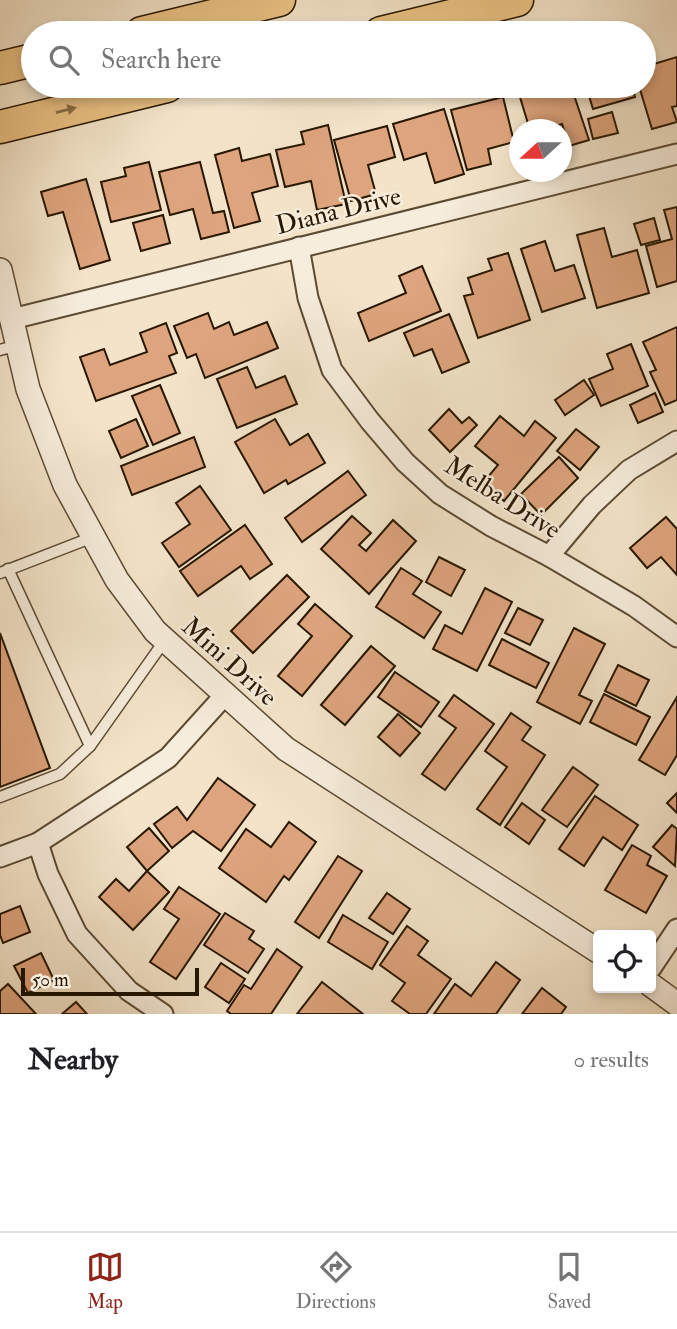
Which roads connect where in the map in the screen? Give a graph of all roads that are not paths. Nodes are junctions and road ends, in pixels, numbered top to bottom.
1 (279, 0) edge
2 (517, 0) edge
3 (192, 21) edge
4 (430, 21) edge
5 (21, 63) edge
6 (0, 68) edge
7 (118, 98) edge
8 (0, 127) edge
9 (677, 154) edge
10 (299, 247) junction
11 (0, 270) edge
12 (12, 319) junction
13 (9, 347) edge
14 (677, 441) edge
15 (93, 537) junction
16 (549, 556) junction
17 (4, 571) edge
18 (677, 637) edge
19 (165, 640) junction
20 (224, 696) junction
21 (90, 746) junction
22 (0, 797) edge
23 (38, 843) junction
24 (0, 857) edge
25 (677, 929) edge
26 (593, 948) edge
27 (656, 960) edge
28 (656, 989) edge
29 (677, 1004) edge
30 (163, 1014) edge

1 - 3 highway
2 - 4 highway
5 - 6 highway
8 -> 7 highway
9 - 10 street, Diana Drive
10 - 12 street, Diana Drive
10 - 16 street, Melba Drive
11 - 12 street, Mini Drive
12 - 13 street, Mini Drive
13 - 15 street, Mini Drive
14 - 16 street
15 - 17 lane
15 - 19 street, Mini Drive
16 - 18 street, Melba Drive
17 - 21 lane
19 - 20 street, Mini Drive
19 - 21 lane
20 - 23 street
20 - 26 street, Mini Drive
21 - 22 lane
23 - 24 street
23 - 30 street
25 - 27 street
28 - 29 street

